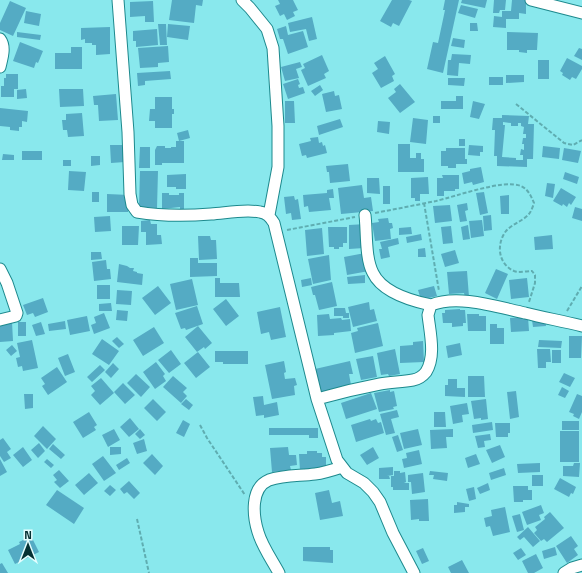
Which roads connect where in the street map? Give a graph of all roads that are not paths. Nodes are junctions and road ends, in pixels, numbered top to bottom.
1 (118, 0) edge
2 (242, 0) edge
3 (532, 0) edge
4 (582, 13) edge
5 (0, 39) edge
6 (0, 67) edge
7 (269, 215) junction
8 (365, 215) road end
9 (0, 270) edge
10 (436, 304) junction
11 (0, 320) edge
12 (582, 326) edge
13 (317, 399) junction
14 (342, 467) junction
15 (582, 565) edge
16 (279, 573) edge
17 (414, 573) edge
18 (564, 573) edge

1 - 7 street
2 - 7 street
3 - 4 street
5 - 6 street
7 - 13 street
8 - 10 street
9 - 11 street
10 - 12 street
10 - 13 street
13 - 14 street
14 - 16 street
14 - 17 street
15 - 18 street

